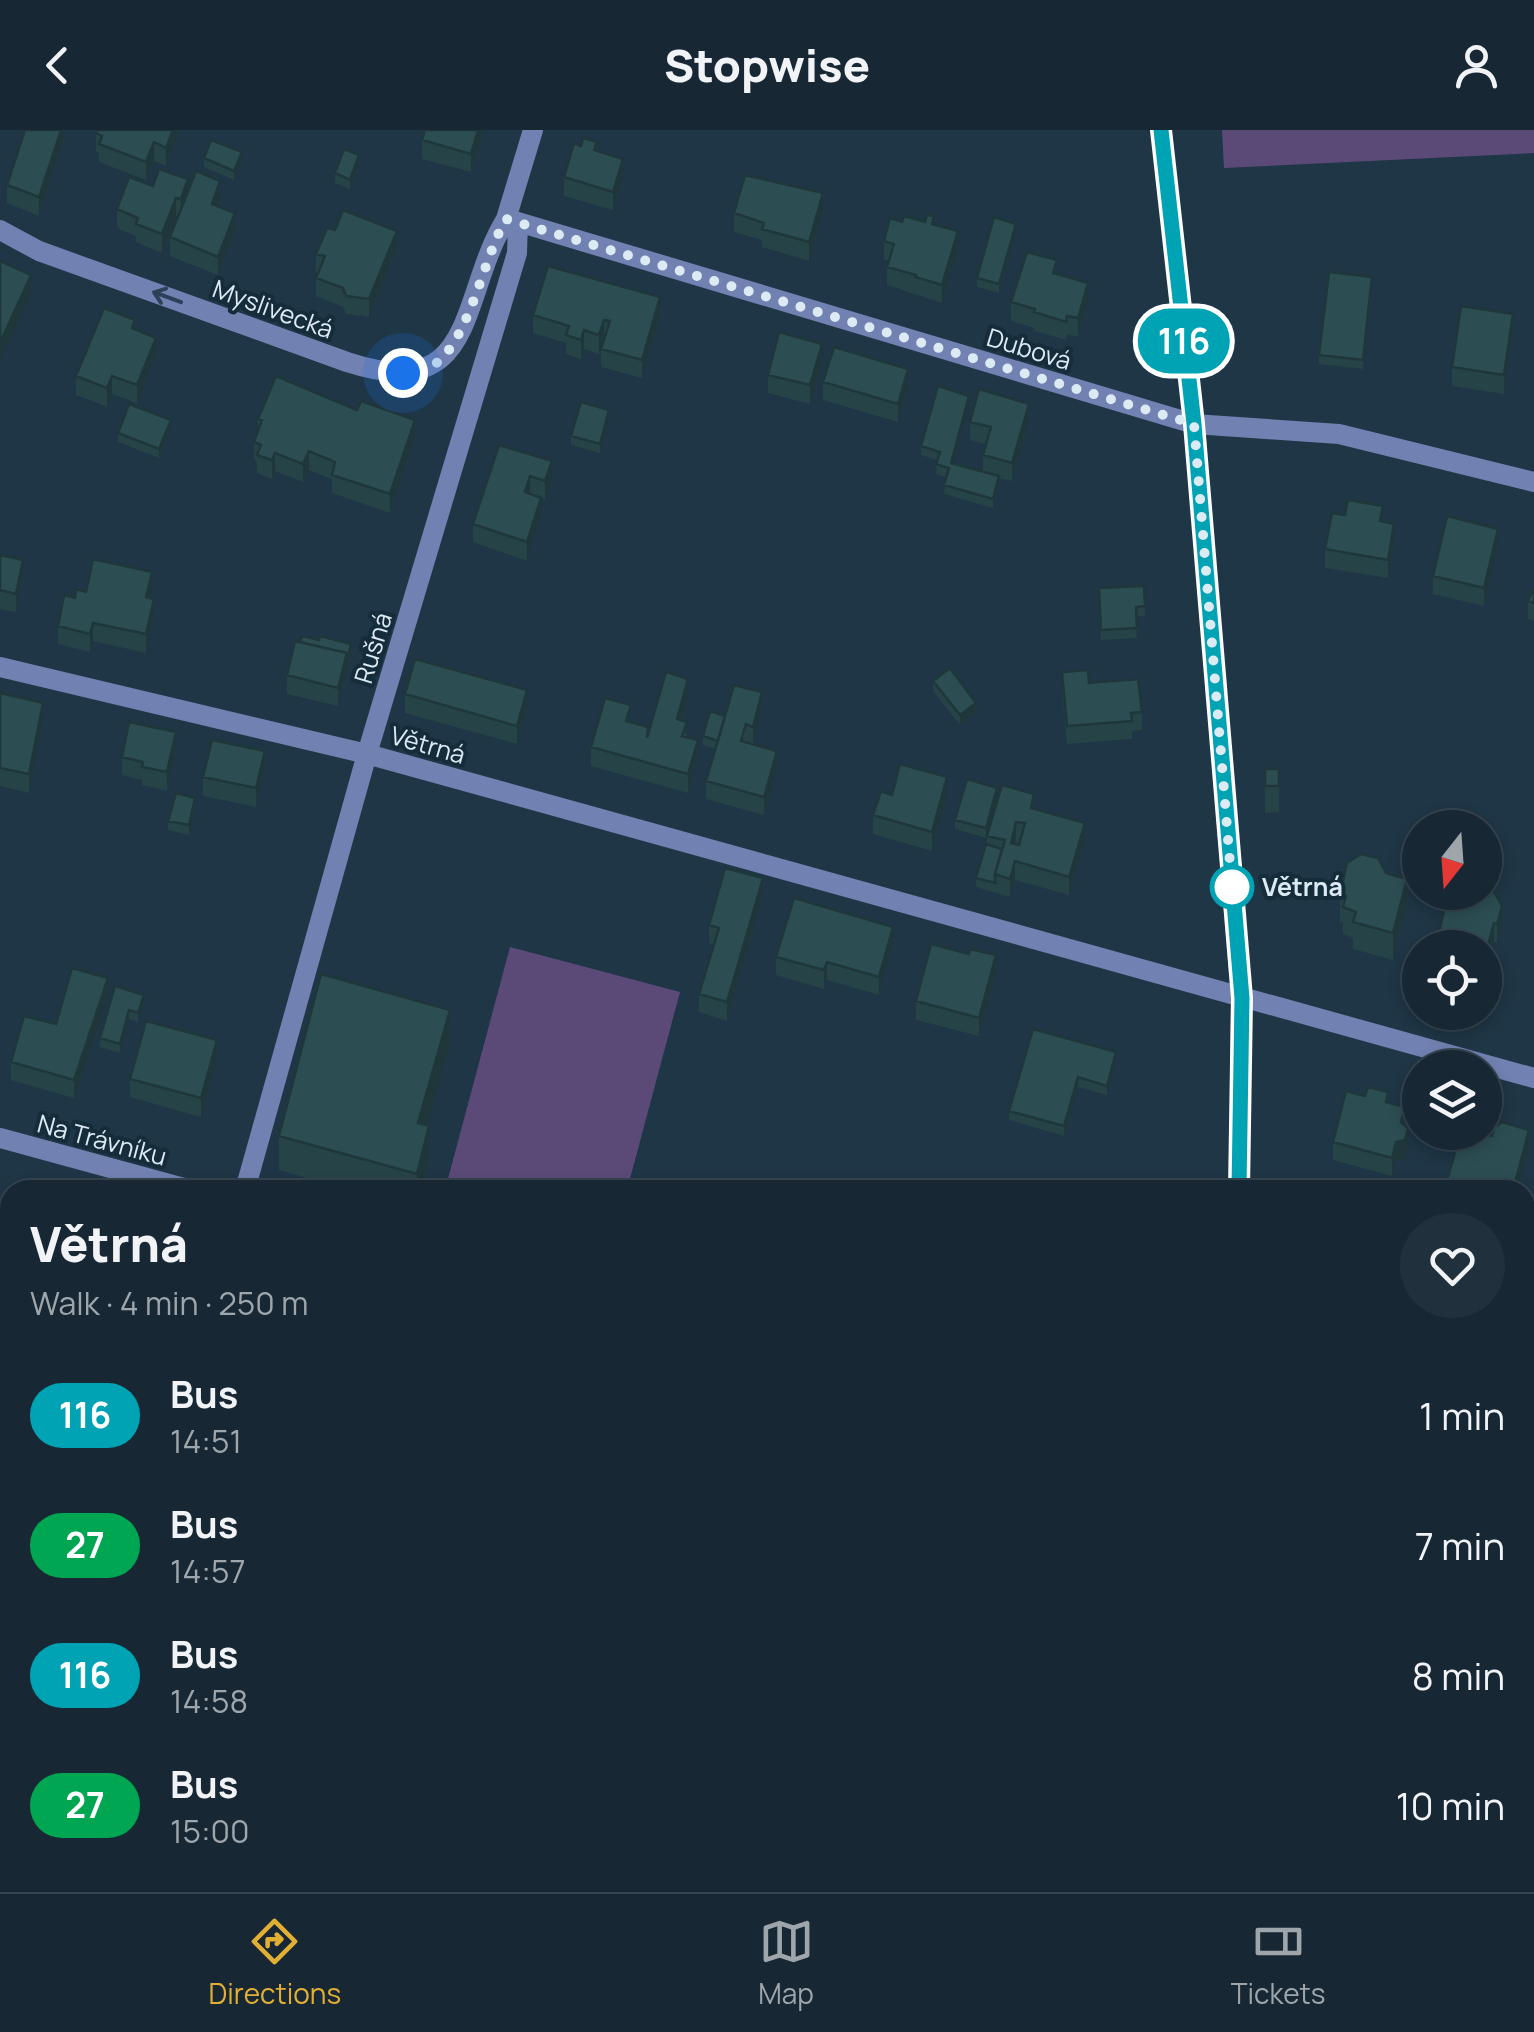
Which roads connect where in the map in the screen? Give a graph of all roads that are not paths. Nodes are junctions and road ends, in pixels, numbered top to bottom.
1 (533, 130) edge
2 (1161, 130) edge
3 (512, 221) junction
4 (0, 230) edge
5 (1194, 424) junction
6 (1534, 482) edge
7 (0, 667) edge
8 (367, 754) junction
9 (1242, 998) junction
10 (1534, 1078) edge
11 (0, 1138) edge
12 (154, 1180) edge
13 (248, 1180) edge
14 (1239, 1180) edge

1 - 3 street, Rušná
2 - 5 street
3 -> 4 street, Myslivecká
3 - 5 street, Dubová
3 - 8 street, Rušná
5 - 6 street, Dubová
5 - 9 street
7 - 8 street, Větrná
8 - 9 street, Větrná
8 - 13 street, Rušná
9 - 10 street, Větrná
9 - 14 street
11 - 12 street, Na Trávníku

